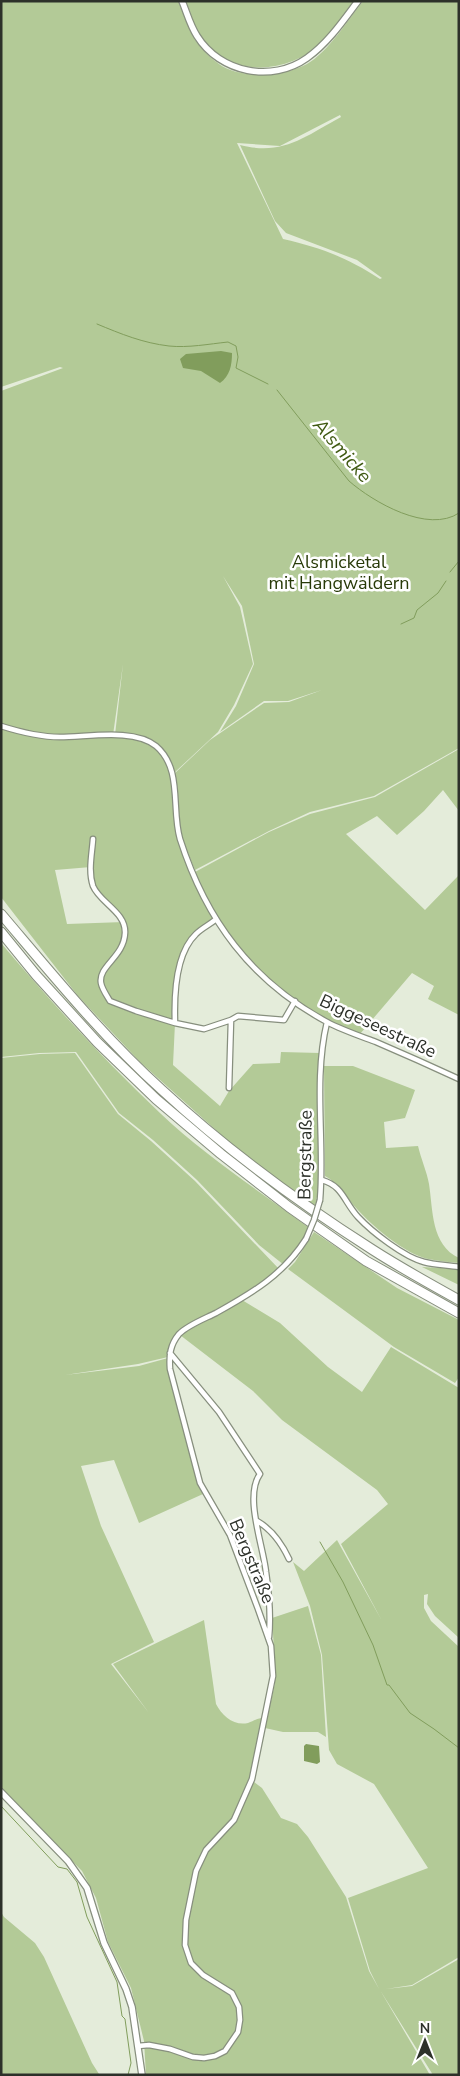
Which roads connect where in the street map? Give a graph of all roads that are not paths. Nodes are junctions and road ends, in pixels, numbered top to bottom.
1 (182, 1) edge
2 (358, 1) edge
3 (1, 726) edge
4 (93, 839) dead end
5 (1, 914) edge
6 (216, 920) junction
7 (1, 932) edge
8 (294, 1001) junction
9 (231, 1020) junction
10 (327, 1022) junction
11 (175, 1023) junction
12 (459, 1079) edge
13 (229, 1088) dead end
14 (322, 1180) junction
15 (459, 1267) edge
16 (459, 1300) edge
17 (459, 1313) edge
18 (170, 1352) junction
19 (257, 1521) junction
20 (289, 1558) dead end
21 (269, 1638) junction
22 (1, 1792) edge
23 (138, 2046) junction
24 (142, 2075) edge

1 - 2 street
3 - 6 street, Biggeseestraße
4 - 11 street
5 - 16 highway
6 - 8 street, Biggeseestraße
6 - 11 street
7 - 17 highway
8 - 9 street
8 - 10 street, Biggeseestraße
9 - 11 street
9 - 13 street
10 - 12 street, Biggeseestraße
10 - 14 street, Bergstraße
14 - 15 street
14 - 18 street, Bergstraße, bridge
18 - 19 street
18 - 21 street, Bergstraße
19 - 20 street
19 - 21 street
21 - 23 street, Bergstraße
22 - 23 street
23 - 24 street

